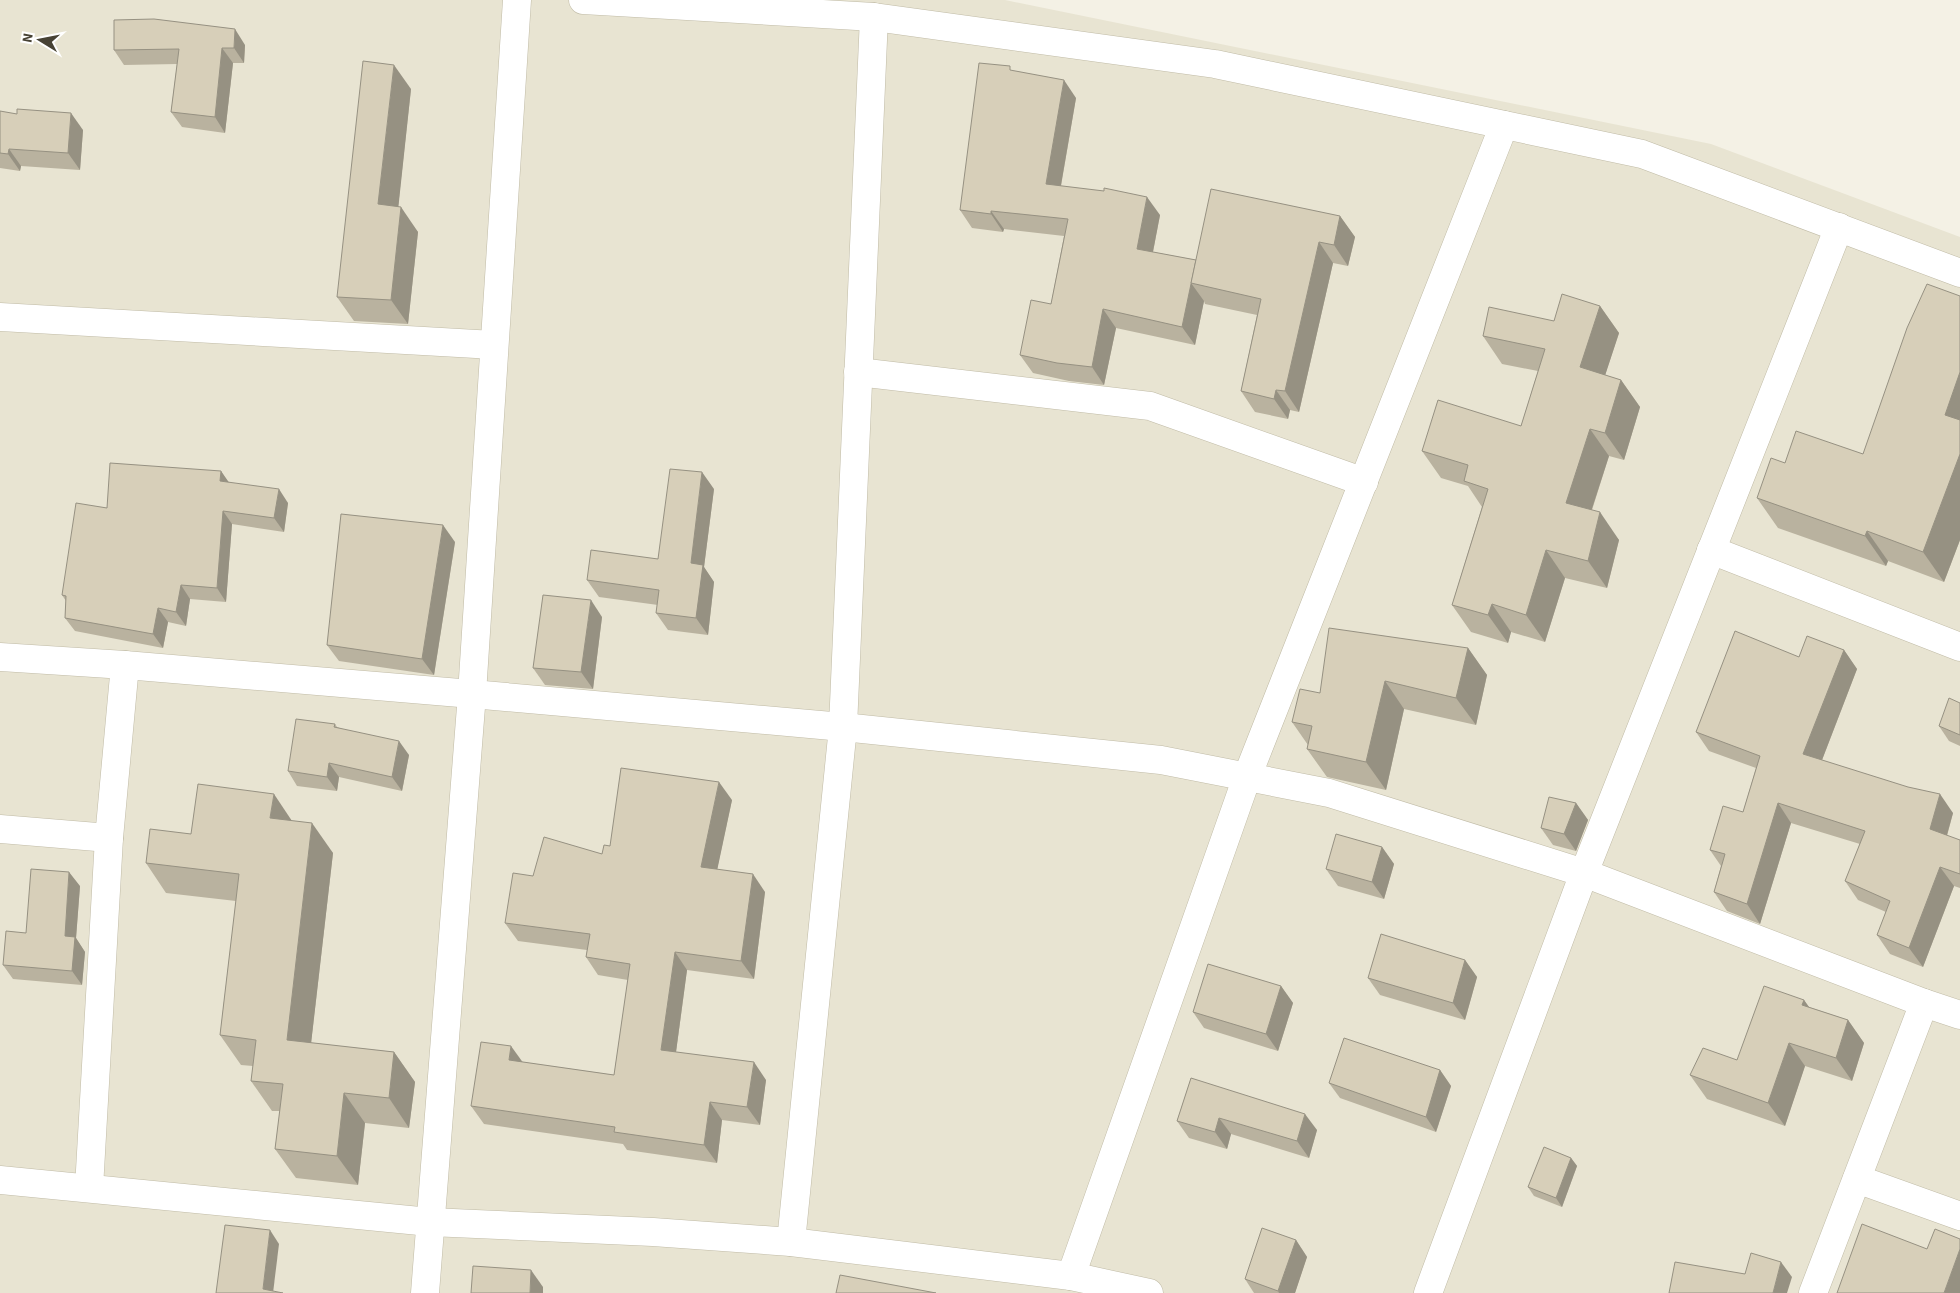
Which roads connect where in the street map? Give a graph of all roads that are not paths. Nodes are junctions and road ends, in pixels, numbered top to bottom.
1 (517, 0) edge
2 (583, 0) edge
3 (874, 17) junction
4 (1504, 125) junction
5 (1839, 227) junction
6 (1960, 273) edge
7 (0, 316) edge
8 (494, 345) junction
9 (858, 372) junction
10 (1364, 482) junction
11 (1711, 550) junction
12 (1960, 647) edge
13 (0, 658) edge
14 (125, 665) junction
15 (472, 694) junction
16 (843, 727) junction
17 (1247, 777) junction
18 (0, 829) edge
19 (109, 838) junction
20 (1584, 874) junction
21 (1924, 1003) junction
22 (1960, 1015) edge
23 (1857, 1179) junction
24 (0, 1180) edge
25 (88, 1188) junction
26 (1960, 1216) edge
27 (430, 1222) junction
28 (791, 1242) junction
29 (1071, 1276) junction
30 (425, 1293) edge
31 (1149, 1293) edge
32 (1428, 1293) edge
33 (1813, 1293) edge

1 - 8 street
2 - 3 street
3 - 4 street
3 - 9 street
4 - 5 street
4 - 10 street
5 - 6 street
5 - 11 street
7 - 8 street
8 - 15 street
9 - 10 street
9 - 16 street
10 - 17 street
11 - 12 street
11 - 20 street
13 - 14 street
14 - 15 street
14 - 19 street
15 - 16 street
15 - 27 street
16 - 17 street
16 - 28 street
17 - 20 street
17 - 29 street
18 - 19 street
19 - 25 street
20 - 21 street
20 - 32 street
21 - 22 street
21 - 23 street
23 - 26 street
23 - 33 street
24 - 25 street
25 - 27 street
27 - 28 street
27 - 30 street
28 - 29 street
29 - 31 street

